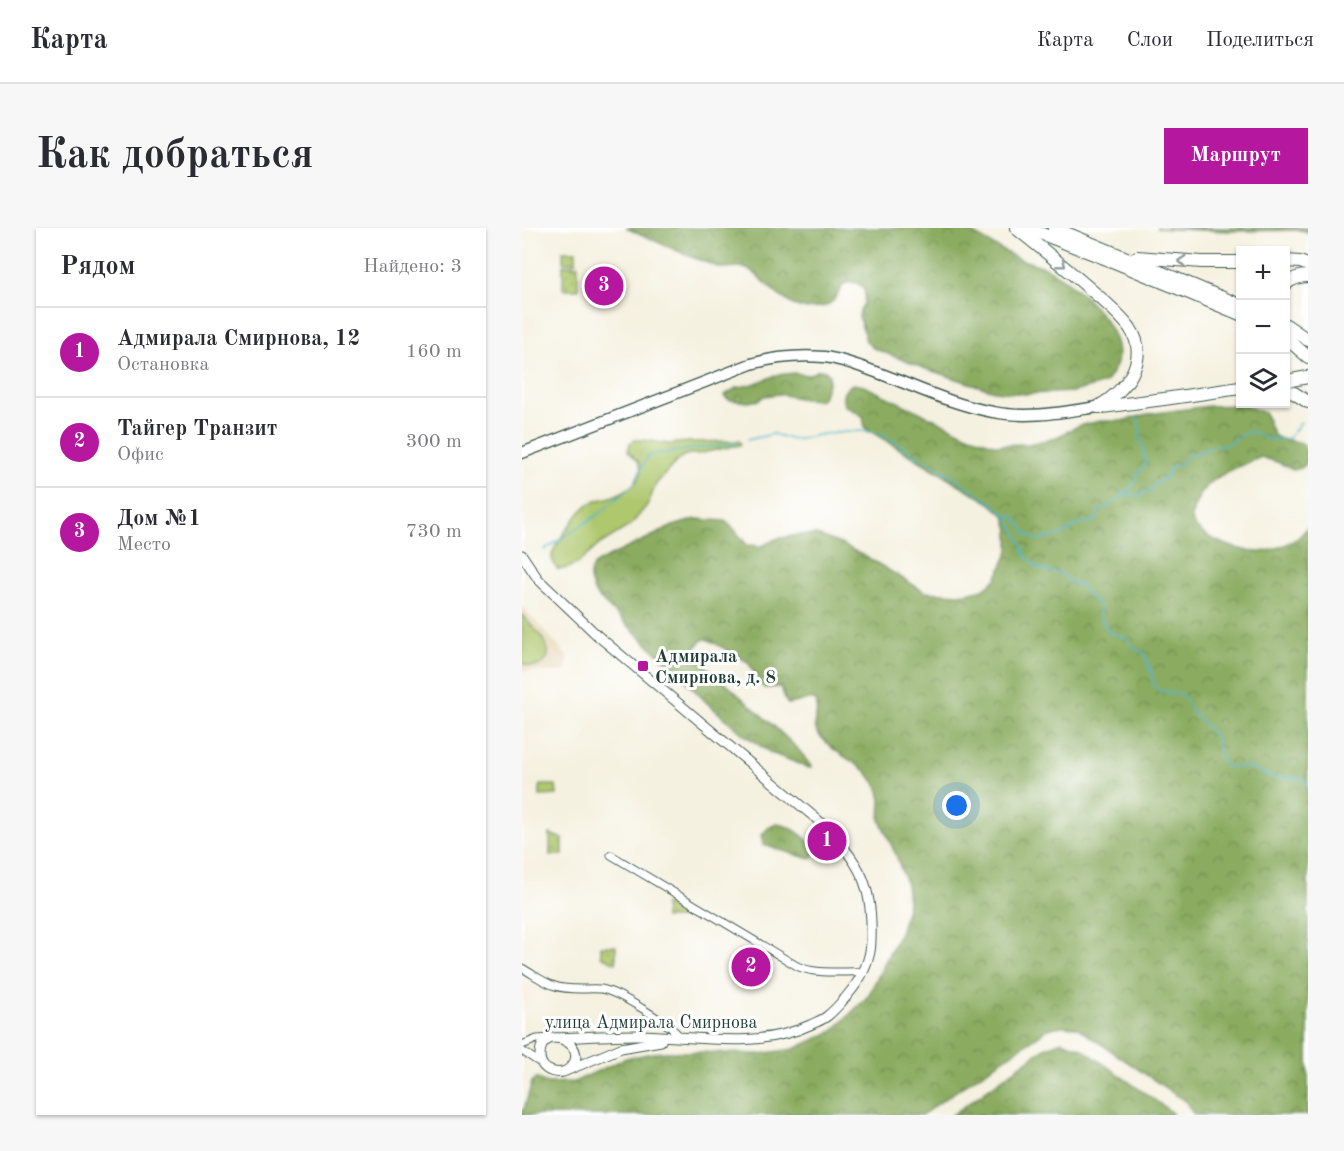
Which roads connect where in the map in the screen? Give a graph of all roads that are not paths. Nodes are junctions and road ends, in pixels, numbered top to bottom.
1 (1016, 228) edge
2 (1027, 228) edge
3 (1054, 228) edge
4 (1120, 255) junction
5 (1236, 262) edge
6 (1290, 262) edge
7 (1308, 265) edge
8 (1308, 276) edge
9 (1290, 281) edge
10 (1236, 302) edge
11 (1236, 312) edge
12 (1290, 330) edge
13 (1290, 332) edge
14 (1308, 340) edge
15 (1307, 356) edge
16 (1308, 377) edge
17 (1290, 380) edge
18 (1236, 389) edge
19 (1290, 392) edge
20 (1308, 402) edge
21 (1098, 407) junction
22 (522, 453) edge
23 (522, 555) edge
24 (611, 855) dead end
25 (522, 968) edge
26 (864, 972) junction
27 (556, 1038) junction
28 (681, 1038) junction
29 (522, 1045) edge
30 (522, 1051) edge
31 (542, 1064) junction
32 (566, 1071) junction

1 -> 21 highway
2 - 11 highway
3 - 4 highway
5 -> 4 highway
4 - 10 highway
6 - 7 highway
8 - 9 highway
12 - 14 highway
13 - 15 highway
16 - 17 highway
18 - 21 highway
19 - 20 highway
21 - 22 main road
23 - 26 street, улица Адмирала Смирнова
24 - 26 street
25 - 28 street
26 - 28 street, улица Адмирала Смирнова
27 - 28 street, улица Адмирала Смирнова
27 - 29 street, улица Адмирала Смирнова
27 - 31 street
27 - 32 street
28 - 32 street
30 - 31 street
31 - 32 street

